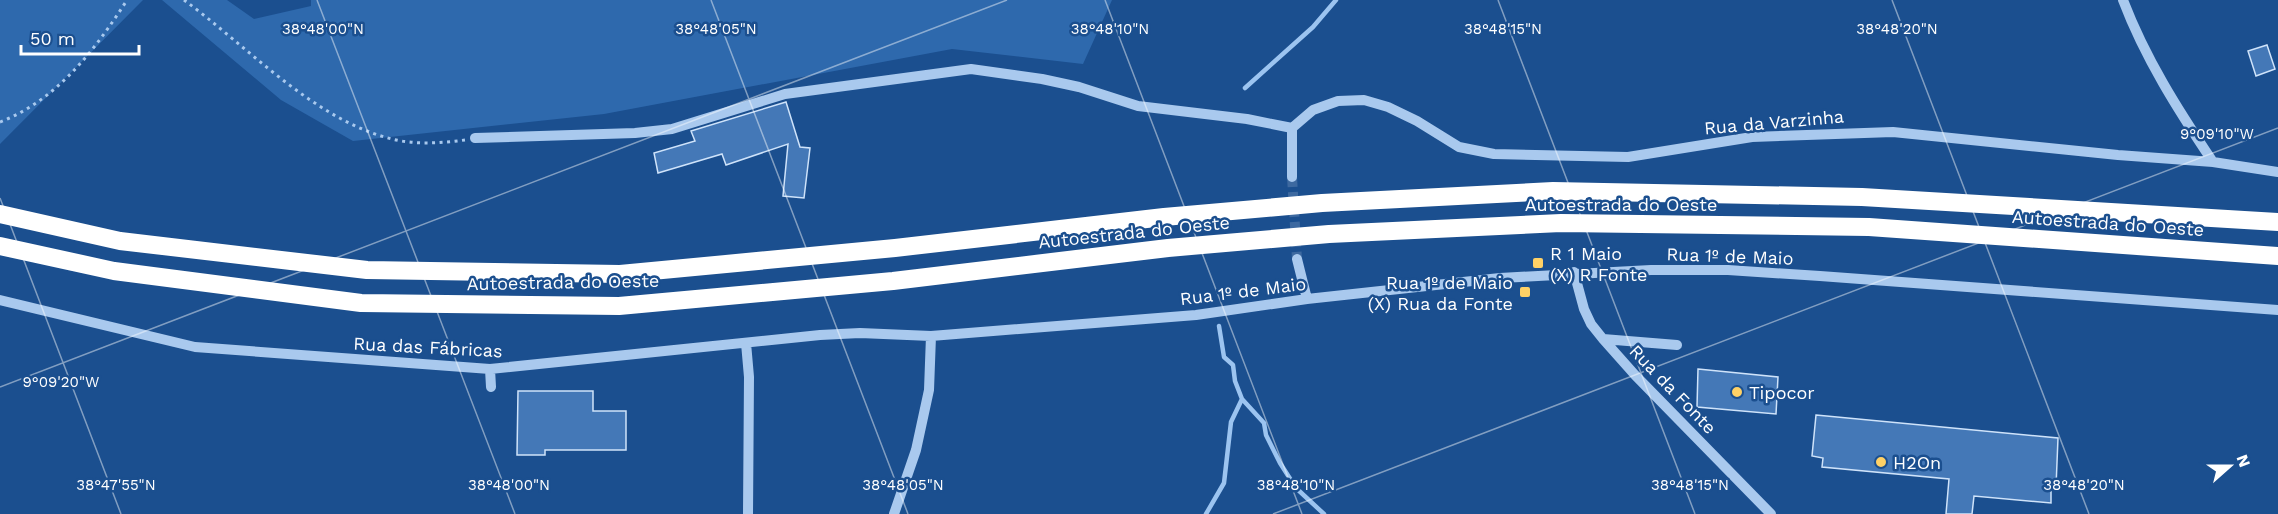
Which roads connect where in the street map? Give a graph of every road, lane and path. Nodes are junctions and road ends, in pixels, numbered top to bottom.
1 (127, 0) edge
2 (184, 0) edge
3 (2123, 0) edge
4 (0, 122) edge
5 (1292, 128) junction
6 (475, 138) joint
7 (2213, 162) junction
8 (2278, 172) edge
9 (1292, 177) tunnel mouth
10 (0, 213) edge
11 (2278, 222) edge
12 (0, 246) edge
13 (2278, 256) edge
14 (1297, 259) tunnel mouth
15 (1574, 272) junction
16 (1307, 299) junction
17 (0, 300) edge
18 (2278, 310) edge
19 (931, 336) junction
20 (1603, 339) junction
21 (746, 343) junction
22 (1677, 345) dead end
23 (490, 369) junction
24 (491, 387) dead end
25 (748, 514) edge
26 (894, 514) edge
27 (1771, 514) edge

1 - 4 path
2 - 6 path
3 - 7 street
5 - 6 street
5 - 7 street, Rua da Varzinha
5 - 9 street
7 - 8 street, Rua da Varzinha
10 - 11 highway, Autoestrada do Oeste
12 - 13 highway, Autoestrada do Oeste
14 - 16 street
15 - 16 street, Rua 1º de Maio
15 - 18 street, Rua 1º de Maio
15 - 20 street, Rua da Fonte
16 - 19 street, Rua 1º de Maio
17 - 23 street, Rua das Fábricas
19 - 21 street, Rua das Fábricas
19 - 26 street
20 - 22 street
20 - 27 street, Rua da Fonte
21 - 23 street, Rua das Fábricas
21 - 25 street
23 - 24 street

